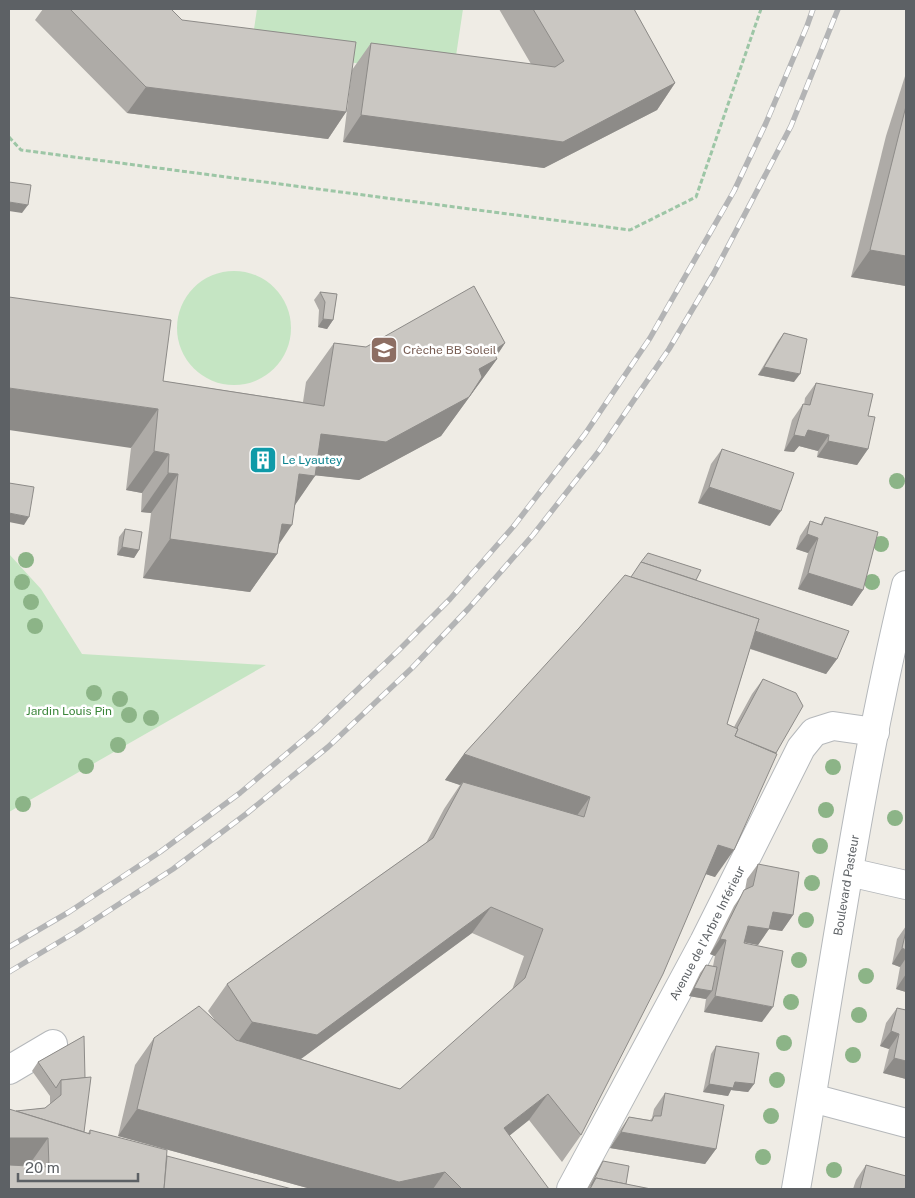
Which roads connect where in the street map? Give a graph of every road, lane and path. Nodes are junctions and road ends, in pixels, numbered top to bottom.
1 (761, 9) edge
2 (9, 137) edge
3 (906, 585) edge
4 (899, 644) edge
5 (875, 732) junction
6 (849, 872) junction
7 (906, 885) edge
8 (53, 1044) dead end
9 (9, 1070) edge
10 (812, 1098) junction
11 (906, 1123) edge
12 (571, 1189) edge
13 (796, 1189) edge

1 - 2 path
3 - 4 street, Boulevard Pasteur
4 - 5 street, Boulevard Pasteur
5 - 6 street, Boulevard Pasteur
5 - 12 street, Avenue de l'Arbre Inférieur
6 - 7 street
6 - 10 street, Boulevard Pasteur
8 - 9 street
10 - 11 street
10 - 13 street, Boulevard Pasteur

